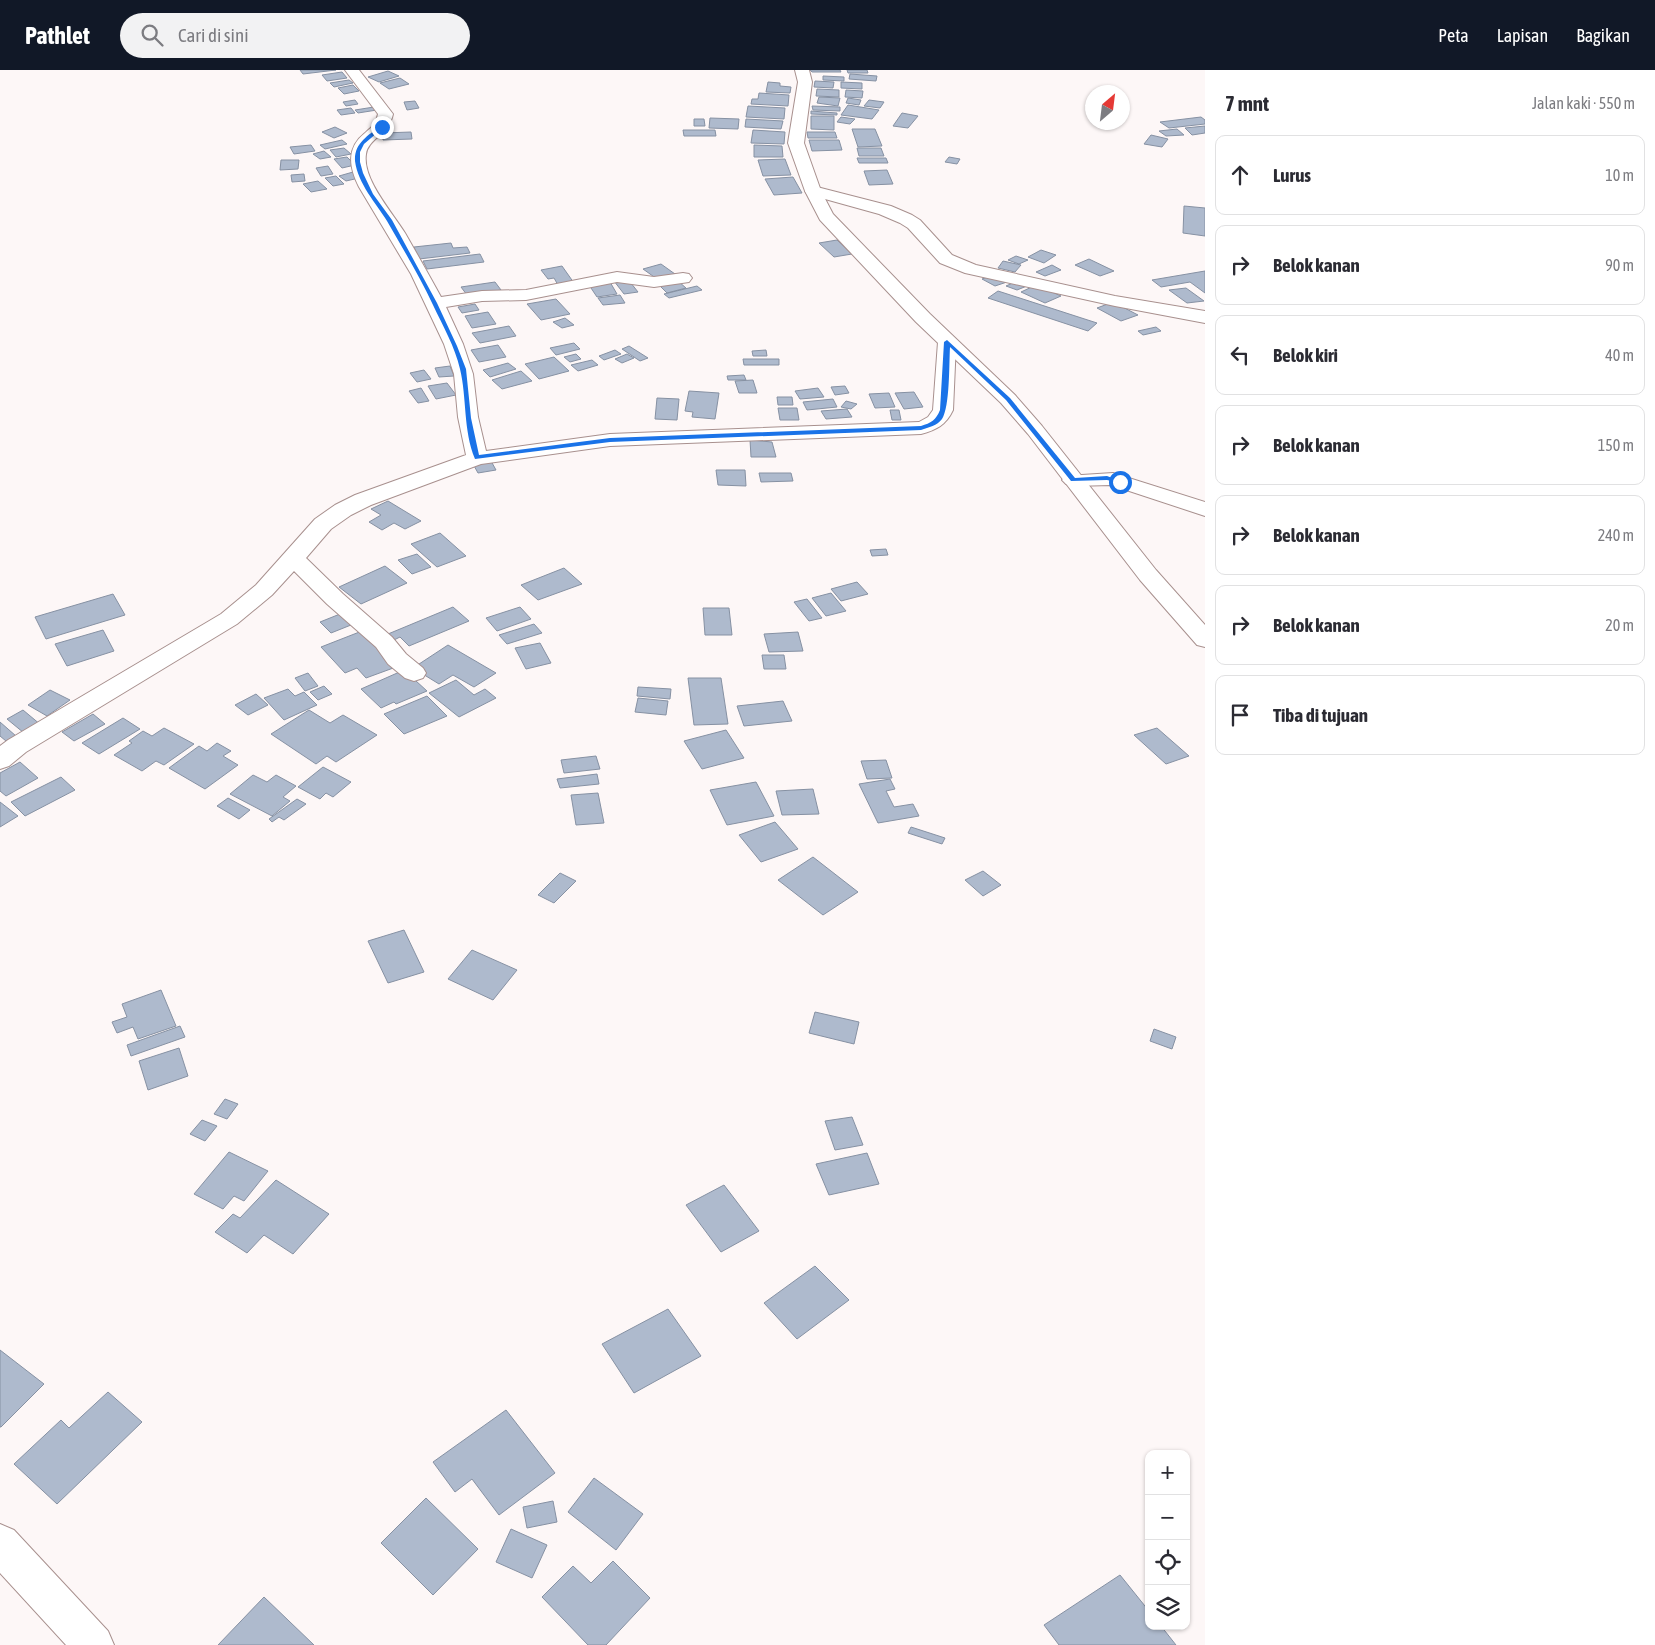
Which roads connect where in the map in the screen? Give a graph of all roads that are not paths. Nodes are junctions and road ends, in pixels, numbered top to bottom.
1 (352, 70) edge
2 (802, 70) edge
3 (813, 190) junction
4 (683, 278) dead end
5 (435, 303) junction
6 (1205, 317) edge
7 (947, 342) junction
8 (477, 458) junction
9 (1073, 480) junction
10 (1205, 510) edge
11 (294, 558) junction
12 (1205, 640) edge
13 (414, 673) dead end
14 (0, 760) edge
15 (0, 1544) edge
16 (94, 1645) edge

1 - 5 street
2 - 3 street
3 - 6 street
3 - 7 street
4 - 5 street
5 - 8 street
7 - 8 street
7 - 9 street
8 - 11 street
9 - 10 street
9 - 12 street
11 - 13 street
11 - 14 street
15 - 16 street

